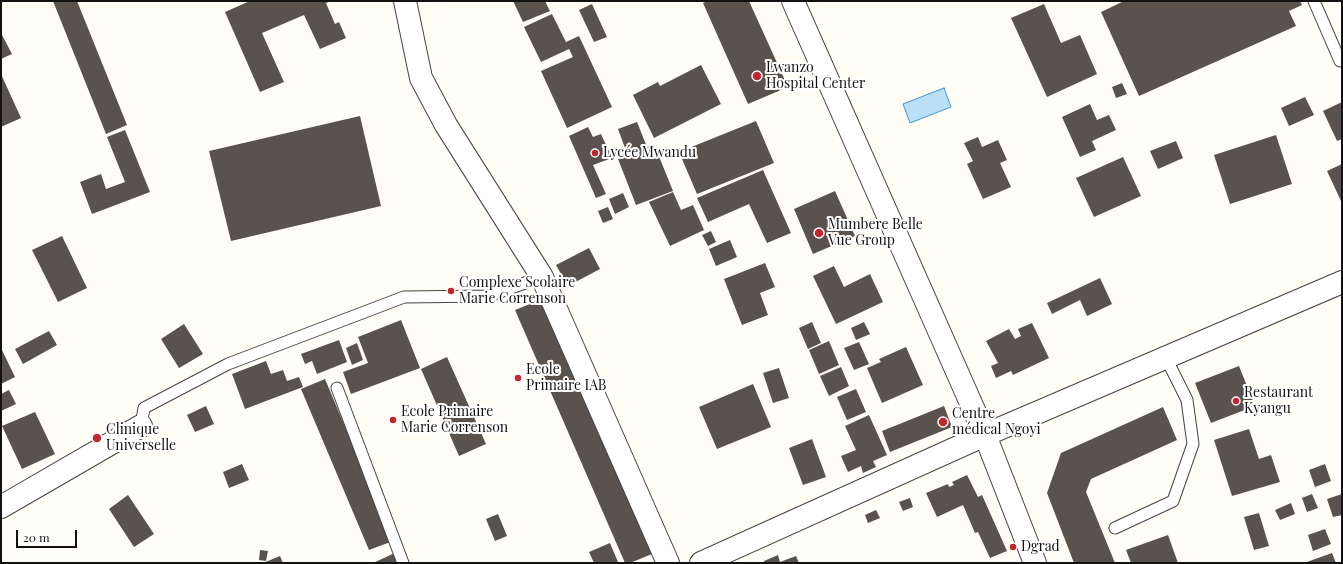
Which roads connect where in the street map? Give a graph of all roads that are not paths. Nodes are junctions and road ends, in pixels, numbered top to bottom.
1 (405, 1) edge
2 (794, 1) edge
3 (1314, 1) edge
4 (1340, 61) dead end
5 (542, 276) junction
6 (1342, 282) edge
7 (1166, 358) junction
8 (337, 388) dead end
9 (141, 426) joint
10 (985, 435) junction
11 (3, 500) edge
12 (1115, 528) dead end
13 (403, 563) edge
14 (668, 563) edge
15 (701, 563) edge
16 (1035, 563) edge

1 - 5 street
2 - 10 street
3 - 4 lane
5 - 9 lane
5 - 14 street
6 - 7 street
7 - 10 street
7 - 12 lane
8 - 13 lane
9 - 11 street
10 - 15 street
10 - 16 street

